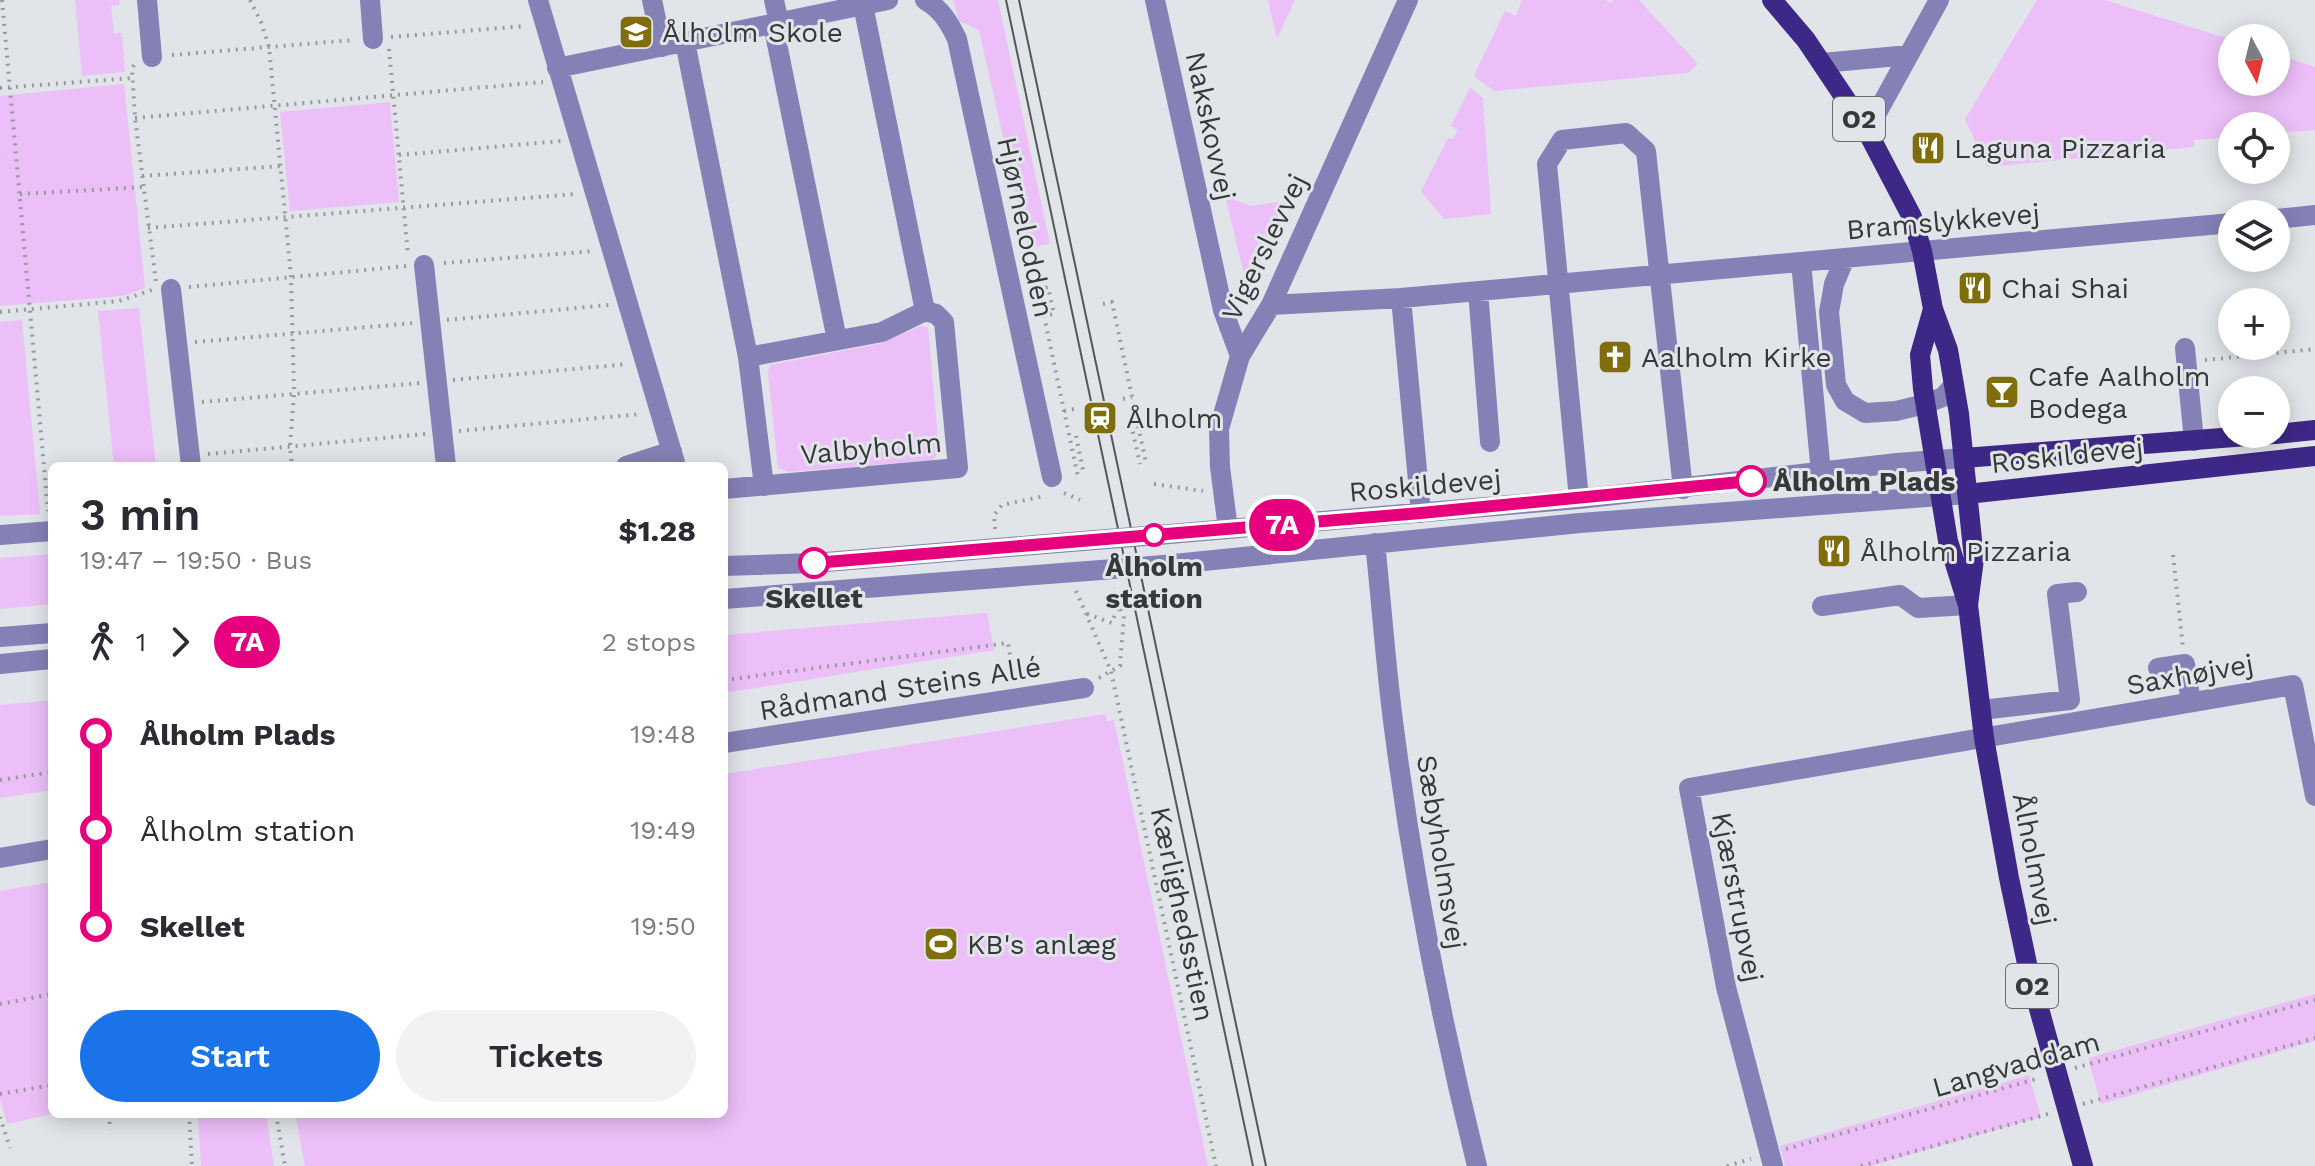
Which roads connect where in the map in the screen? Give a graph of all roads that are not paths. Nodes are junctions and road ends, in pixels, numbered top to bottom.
1 (147, 0) edge
2 (370, 0) edge
3 (538, 0) edge
4 (652, 0) edge
5 (774, 0) edge
6 (888, 0) edge
7 (925, 0) edge
8 (1155, 0) edge
9 (1408, 0) edge
10 (1772, 0) edge
11 (1939, 0) edge
12 (863, 5) junction
13 (776, 23) junction
14 (373, 39) road end
15 (685, 42) junction
16 (662, 47) junction
17 (1909, 55) junction
18 (152, 57) road end
19 (1822, 63) junction
20 (559, 75) junction
21 (1867, 131) junction
22 (2315, 215) edge
23 (2290, 218) edge
24 (2218, 224) edge
25 (1922, 251) junction
26 (1845, 258) junction
27 (1801, 262) junction
28 (424, 265) road end
29 (1659, 273) junction
30 (1558, 283) junction
31 (171, 289) road end
32 (1478, 291) junction
33 (1401, 298) junction
34 (1271, 305) junction
35 (1933, 309) junction
36 (925, 311) junction
37 (837, 340) junction
38 (2186, 355) road end
39 (1240, 356) junction
40 (748, 357) junction
41 (1954, 385) junction
42 (1925, 404) junction
43 (2315, 430) edge
44 (2290, 432) edge
45 (2218, 439) edge
46 (2194, 441) junction
47 (1490, 442) dead end
48 (2315, 456) edge
49 (674, 458) edge
50 (1964, 458) junction
51 (1934, 461) junction
52 (191, 462) edge
53 (446, 462) edge
54 (650, 462) edge
55 (1821, 473) junction
56 (764, 486) junction
57 (1049, 486) road end
58 (728, 489) edge
59 (1683, 489) junction
60 (1967, 494) junction
61 (1939, 496) junction
62 (1579, 499) junction
63 (1421, 513) junction
64 (1228, 529) junction
65 (48, 531) edge
66 (0, 535) edge
67 (1375, 543) junction
68 (728, 566) edge
69 (2077, 592) dead end
70 (728, 599) edge
71 (1968, 605) junction
72 (1822, 606) dead end
73 (48, 633) edge
74 (0, 637) edge
75 (48, 659) edge
76 (0, 664) edge
77 (2158, 668) dead end
78 (1084, 688) dead end
79 (2070, 700) junction
80 (2191, 702) junction
81 (1981, 710) junction
82 (2068, 724) junction
83 (1984, 738) junction
84 (728, 742) edge
85 (2315, 796) edge
86 (48, 850) edge
87 (0, 858) edge
88 (1771, 1160) edge
89 (1477, 1166) edge
90 (2083, 1166) edge

1 - 18 street
2 - 14 street
3 - 20 street
4 - 16 street
5 - 13 street
6 - 12 street
7 - 57 street, Hjørnelodden
8 - 39 street, Nakskovvej
9 - 34 street, Vigerslevvej
10 - 19 main road, Ålholmvej / O2
11 - 17 street
12 - 13 street
12 - 36 street, Valbyholm
13 - 15 street
13 - 37 street
15 - 16 street
15 - 40 street, Valbyholm
16 - 20 street
17 - 19 street
17 - 21 street
19 - 21 main road, Ålholmvej / O2
20 - 49 street
21 - 25 main road, Ålholmvej / O2
22 - 23 street
24 - 25 street, Bramslykkevej
25 - 26 street, Bramslykkevej
25 - 35 main road, Ålholmvej / O2
26 - 27 street, Bramslykkevej
26 - 42 street
27 - 29 street, Bramslykkevej
27 - 55 street
28 - 53 street
29 - 30 street, Bramslykkevej
29 - 30 street
29 - 59 street
30 - 32 street, Bramslykkevej
30 - 62 street
31 - 52 street
32 - 33 street, Bramslykkevej
32 - 47 street
33 - 34 street, Bramslykkevej
33 - 63 street
34 - 39 street, Vigerslevvej
35 - 41 main road, Ålholmvej / O2
35 - 42 main road, Ålholmvej / O2
36 - 37 street
36 - 56 street, Valbyholm
37 - 40 street
38 - 46 street
39 - 64 street, Vigerslevvej
40 - 56 street, Valbyholm
41 - 42 street
41 - 50 main road, Ålholmvej / O2
42 - 51 main road, Ålholmvej / O2
43 - 44 main road, Roskildevej
45 - 46 main road, Roskildevej
46 - 50 main road, Roskildevej
48 - 60 main road, Roskildevej
49 - 54 street
50 - 51 street, Roskildevej
50 - 60 main road, Ålholmvej / O2
51 - 55 street, Roskildevej
51 - 61 main road, Ålholmvej / O2
55 - 59 street, Roskildevej
56 - 58 street, Valbyholm
59 - 62 street, Roskildevej
60 - 61 street, Roskildevej
60 - 71 main road, Ålholmvej / O2
61 - 67 street, Roskildevej
61 - 71 main road, Ålholmvej / O2
62 - 63 street, Roskildevej
63 - 64 street, Roskildevej
64 - 68 street, Roskildevej, bridge
65 - 66 street
67 - 70 street, Roskildevej, bridge
67 - 89 street, Sæbyholmsvej
69 - 79 street
71 - 72 street
71 - 81 main road, Ålholmvej / O2
73 - 74 street
75 - 76 street
77 - 80 street
78 - 84 street, Rådmand Steins Allé
79 - 81 street
79 - 82 street
80 - 82 street, Saxhøjvej
80 - 85 street, Saxhøjvej
81 - 83 main road, Ålholmvej / O2
82 - 83 street, Saxhøjvej
83 - 88 street, Kjærstrupvej
83 - 90 main road, Ålholmvej / O2
86 - 87 street

